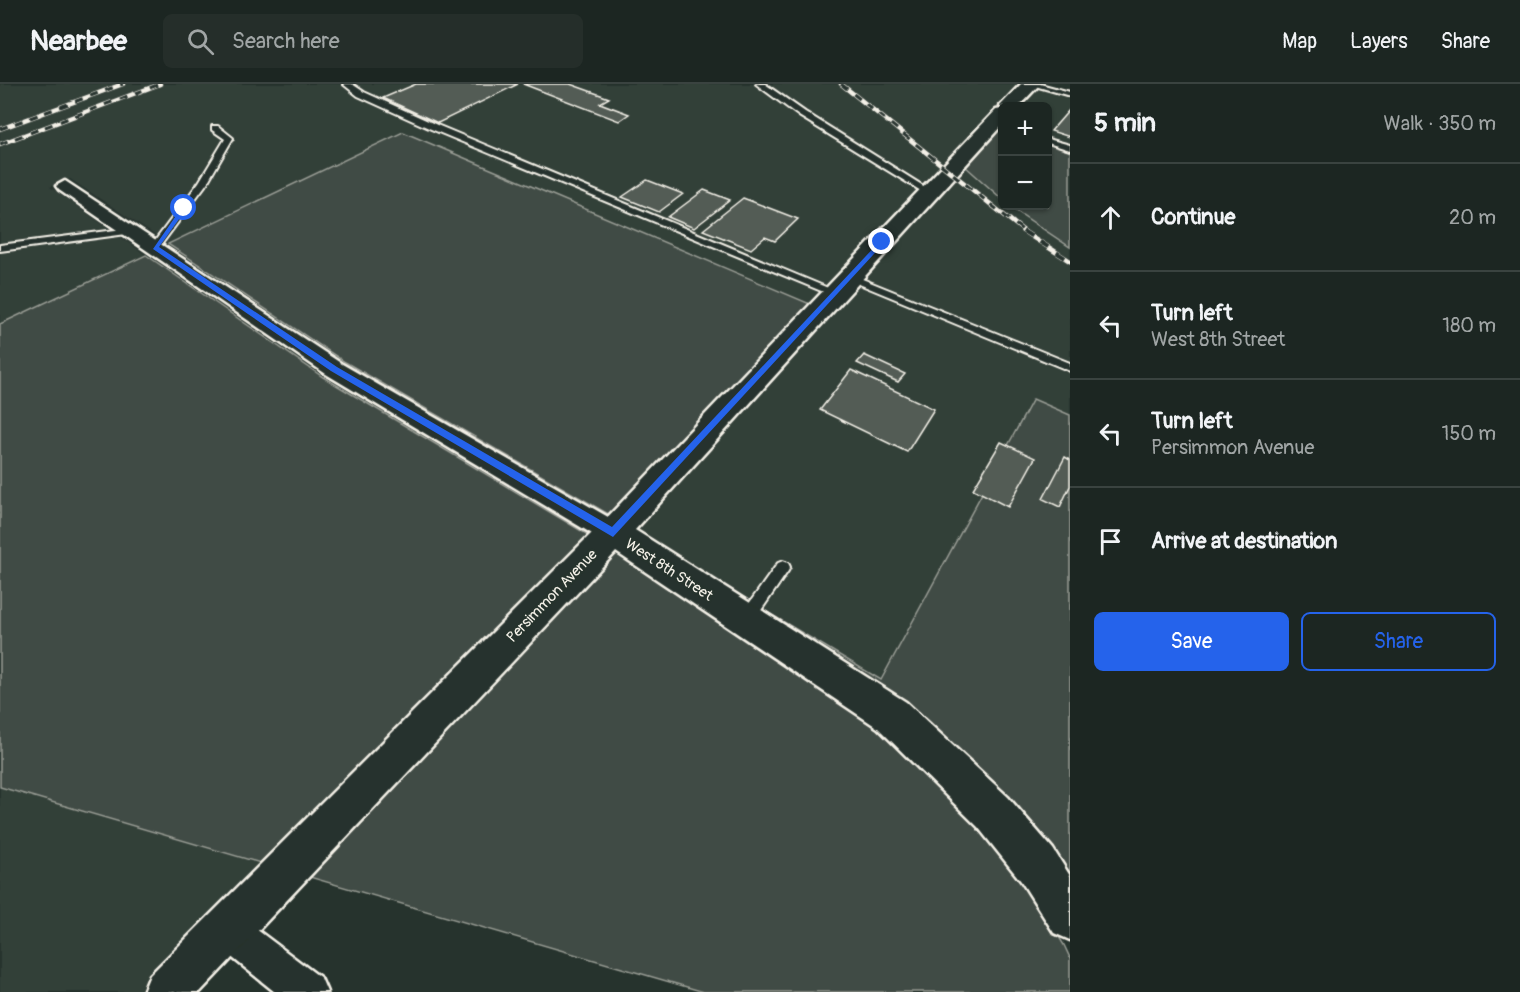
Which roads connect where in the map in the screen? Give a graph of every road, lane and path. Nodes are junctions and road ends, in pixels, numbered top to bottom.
1 (347, 84) edge
2 (760, 84) edge
3 (1031, 84) edge
4 (1070, 94) edge
5 (1013, 102) edge
6 (998, 124) edge
7 (215, 128) dead end
8 (1052, 143) edge
9 (1070, 148) edge
10 (65, 186) dead end
11 (929, 192) junction
12 (131, 231) junction
13 (155, 247) junction
14 (0, 248) edge
15 (843, 285) junction
16 (1070, 367) edge
17 (613, 533) junction
18 (783, 567) dead end
19 (746, 620) junction
20 (1070, 916) edge
21 (227, 930) junction
22 (167, 992) edge
23 (307, 992) edge

1 - 15 lane
2 - 11 lane
3 - 4 lane
3 - 5 street
6 - 11 street, Persimmon Avenue
7 - 13 lane
8 - 9 lane
10 - 12 street, West 8th Street
11 - 15 street, Persimmon Avenue
12 - 13 street, West 8th Street
12 - 14 lane
13 - 17 street, West 8th Street
15 - 16 lane
15 - 17 street, Persimmon Avenue
17 - 19 street, West 8th Street
17 - 21 street, Persimmon Avenue
18 - 19 lane
19 - 20 street, West 8th Street
21 - 22 street, Persimmon Avenue
21 - 23 street

